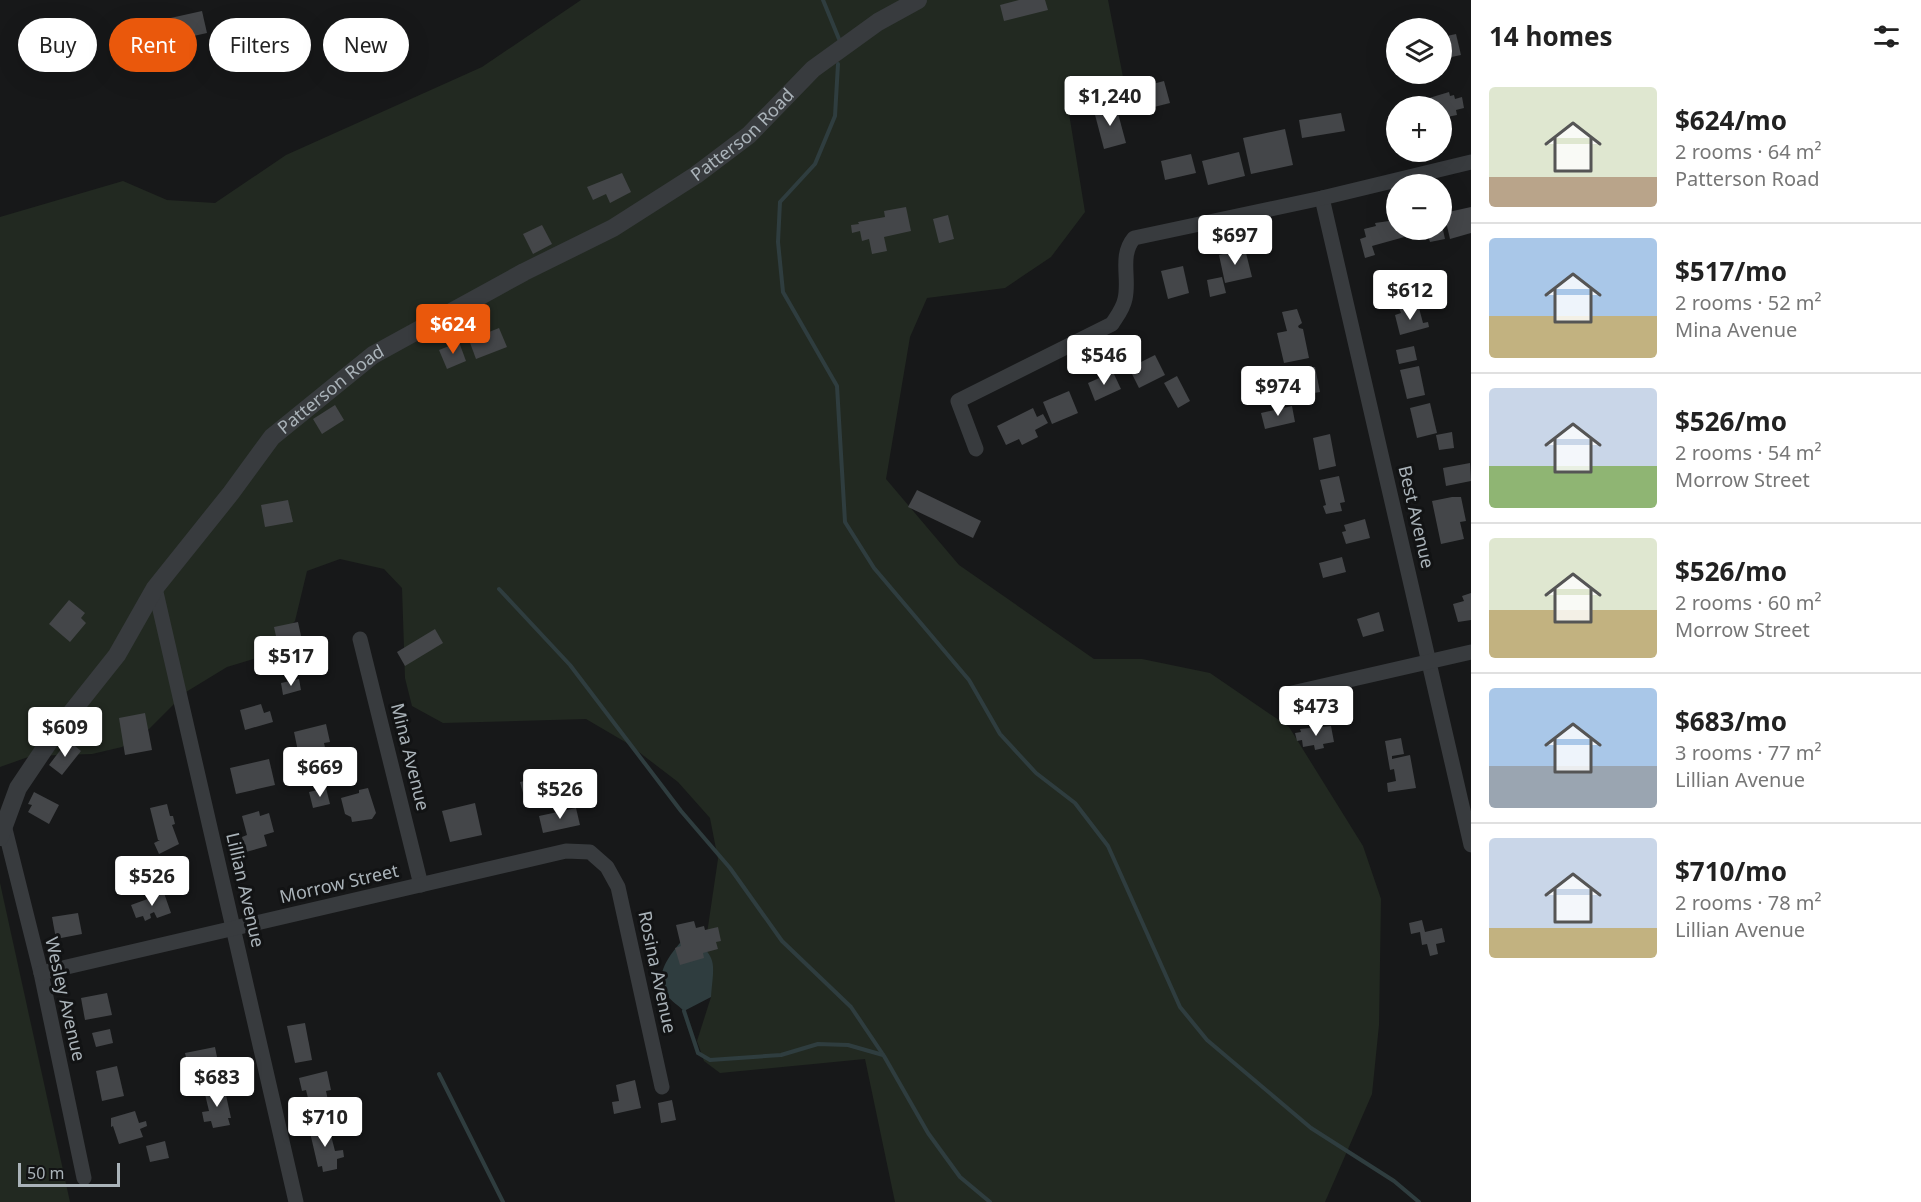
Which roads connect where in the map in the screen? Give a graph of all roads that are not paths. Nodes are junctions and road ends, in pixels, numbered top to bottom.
1 (918, 0) edge
2 (1471, 162) edge
3 (1322, 198) junction
4 (976, 449) dead end
5 (155, 588) junction
6 (360, 639) dead end
7 (1471, 652) edge
8 (1430, 662) junction
9 (1292, 693) dead end
10 (2, 833) edge
11 (1471, 845) edge
12 (607, 867) joint
13 (421, 885) junction
14 (234, 928) junction
15 (41, 973) junction
16 (662, 1088) dead end
17 (84, 1178) dead end
18 (296, 1202) edge

1 - 5 street, Patterson Road
2 - 3 street
3 - 4 street
3 - 8 street, Best Avenue
5 - 10 street, Patterson Road
5 - 14 street, Lillian Avenue
6 - 13 street, Mina Avenue
7 - 8 street
8 - 9 street
8 - 11 street, Best Avenue
10 - 15 street, Wesley Avenue
12 - 13 street, Morrow Street
12 - 16 street, Rosina Avenue
13 - 14 street, Morrow Street
14 - 15 street, Morrow Street
14 - 18 street, Lillian Avenue
15 - 17 street, Wesley Avenue

